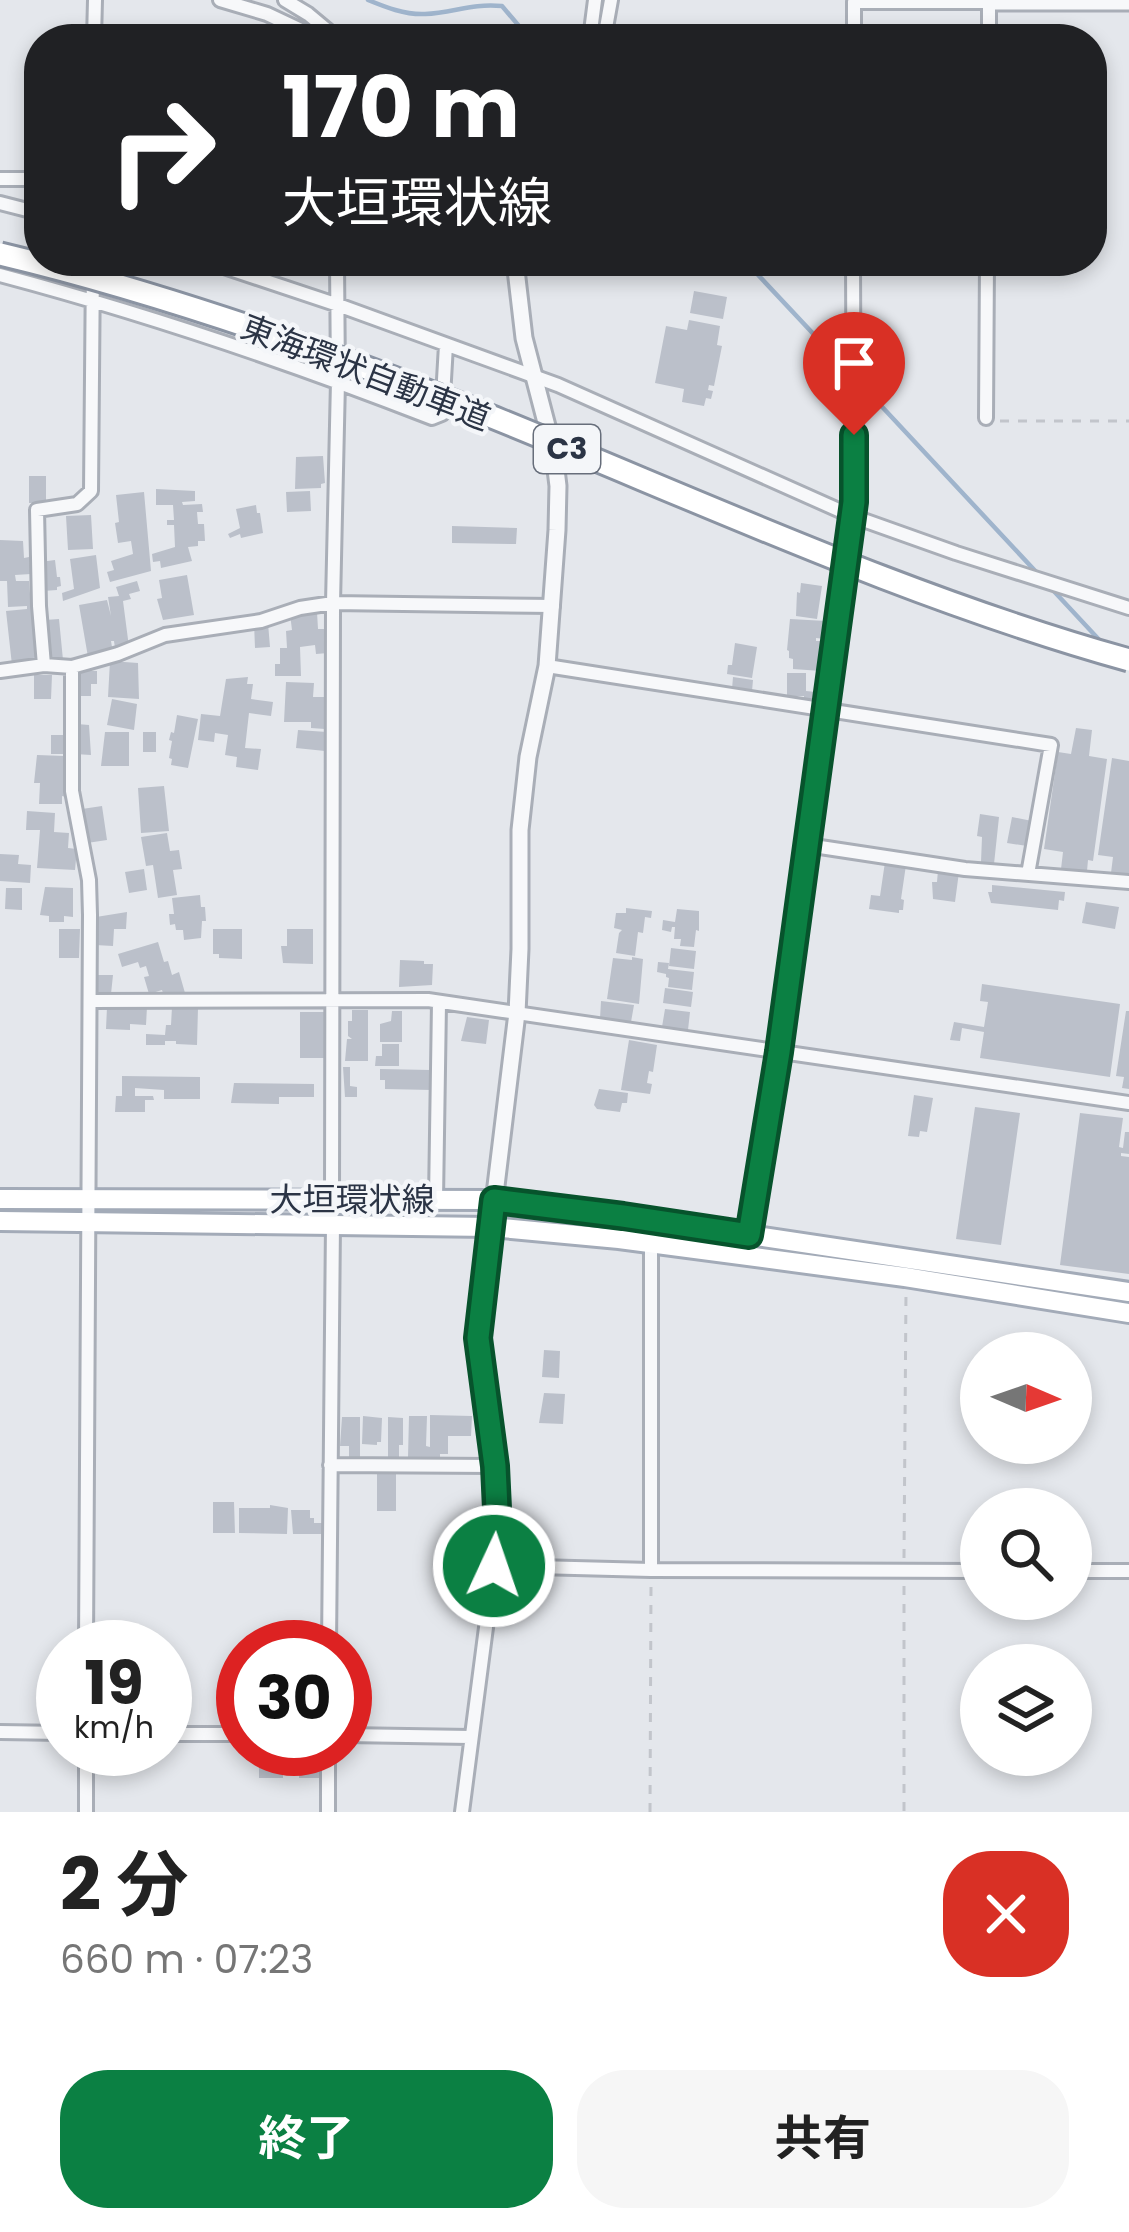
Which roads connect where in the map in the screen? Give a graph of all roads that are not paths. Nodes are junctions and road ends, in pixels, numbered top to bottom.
1 (220, 0) edge
2 (285, 0) edge
3 (989, 1) edge
4 (1129, 2) edge
5 (288, 24) edge
6 (320, 24) edge
7 (854, 24) edge
8 (0, 275) edge
9 (83, 276) edge
10 (92, 276) edge
11 (251, 276) edge
12 (337, 276) edge
13 (517, 276) edge
14 (853, 276) edge
15 (987, 276) edge
16 (92, 300) junction
17 (338, 305) junction
18 (446, 345) junction
19 (533, 377) junction
20 (338, 381) junction
21 (986, 418) road end
22 (852, 516) junction
23 (333, 603) junction
24 (553, 606) junction
25 (1129, 608) edge
26 (1129, 660) edge
27 (44, 665) junction
28 (547, 666) junction
29 (72, 667) junction
30 (0, 670) edge
31 (826, 710) junction
32 (807, 845) junction
33 (1028, 874) junction
34 (1129, 883) edge
35 (90, 1001) junction
36 (332, 1002) junction
37 (440, 1003) junction
38 (517, 1012) junction
39 (779, 1052) junction
40 (1129, 1103) edge
41 (88, 1198) junction
42 (0, 1199) edge
43 (332, 1199) junction
44 (436, 1200) junction
45 (494, 1200) junction
46 (0, 1222) edge
47 (90, 1223) junction
48 (333, 1223) junction
49 (491, 1227) junction
50 (749, 1235) junction
51 (651, 1243) junction
52 (1129, 1292) edge
53 (1129, 1313) edge
54 (330, 1465) junction
55 (495, 1466) junction
56 (494, 1566) junction
57 (651, 1570) junction
58 (960, 1571) edge
59 (1092, 1571) edge
60 (1129, 1571) edge
61 (86, 1620) edge
62 (329, 1620) edge
63 (0, 1732) edge
64 (36, 1733) edge
65 (372, 1735) edge
66 (470, 1737) junction
67 (86, 1776) edge
68 (328, 1776) edge
69 (86, 1812) edge
70 (328, 1812) edge
71 (462, 1812) edge

1 - 5 street
2 - 6 street
3 - 4 street
3 - 7 street
8 - 16 street
9 - 26 highway, 東海環状自動車道 / C3, bridge
10 - 16 street
11 - 17 street
12 - 17 street
13 - 19 street
14 - 22 street
15 - 21 street
16 - 20 street
16 - 27 street
17 - 18 street
17 - 20 street
18 - 19 street
18 - 20 street
19 - 22 street
19 - 24 street
20 - 23 street
22 - 25 street
22 - 31 street
23 - 24 street
23 - 29 street
23 - 36 street
24 - 28 street
27 - 29 street
27 - 30 street
28 - 31 street
28 - 38 street
29 - 35 street
31 - 32 street
31 - 33 street
32 - 33 street
32 - 39 street
33 - 34 street
35 - 36 street
35 - 41 street
36 - 37 street
36 - 43 street
37 - 38 street
37 - 44 street
38 - 39 street
38 - 45 street
39 - 40 street
39 - 50 street
41 - 42 main road, 大垣環状線
41 - 43 main road, 大垣環状線
41 - 47 street
43 - 44 main road, 大垣環状線
44 - 45 main road, 大垣環状線
45 - 49 street
45 - 50 main road, 大垣環状線
46 - 47 main road, 大垣環状線
47 - 48 main road, 大垣環状線
47 - 61 street
48 - 49 main road, 大垣環状線
48 - 54 street
49 - 51 main road, 大垣環状線
49 - 55 street
50 - 52 main road, 大垣環状線
51 - 53 main road, 大垣環状線
51 - 57 street
54 - 55 street
54 - 62 street
55 - 56 street
56 - 57 street
56 - 66 street
57 - 58 street
59 - 60 street
63 - 64 street
65 - 66 street
66 - 71 street
67 - 69 street
68 - 70 street

